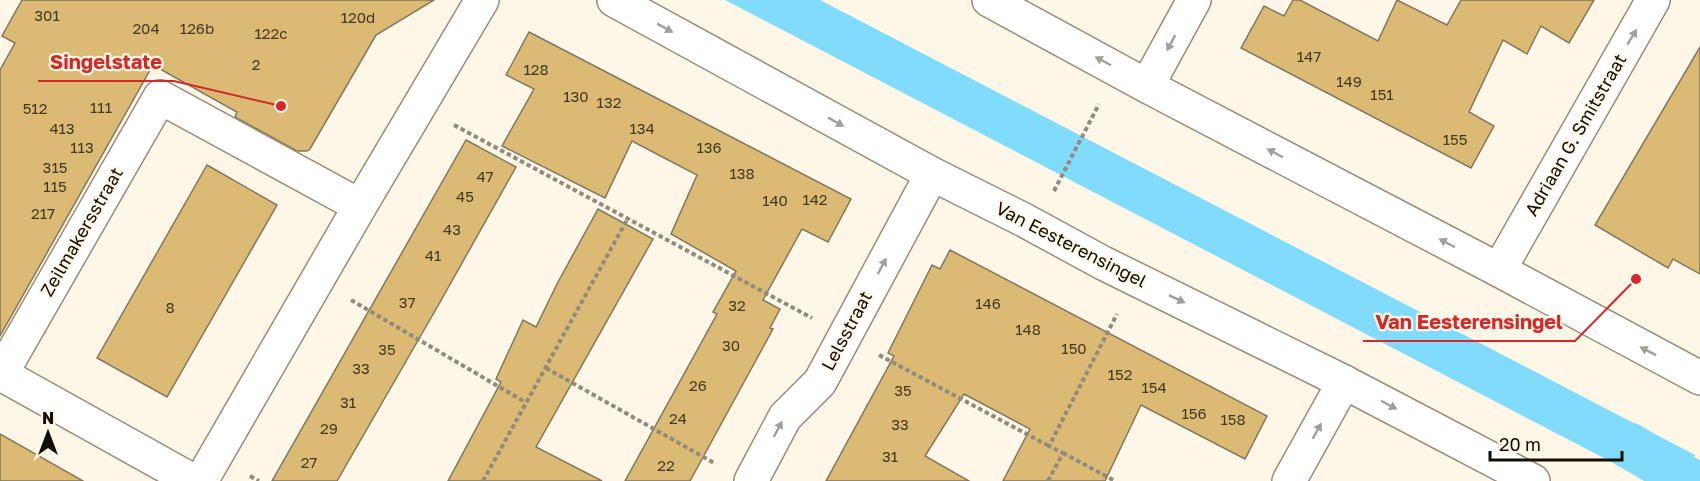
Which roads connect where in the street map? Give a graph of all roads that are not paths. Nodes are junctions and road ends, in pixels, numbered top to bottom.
1 (482, 0) edge
2 (614, 0) edge
3 (989, 0) edge
4 (1194, 0) edge
5 (1653, 0) edge
6 (1147, 86) junction
7 (932, 174) junction
8 (360, 206) junction
9 (1499, 270) junction
10 (1700, 378) edge
11 (1344, 382) junction
12 (738, 475) edge
13 (194, 481) edge
14 (201, 481) edge
15 (1289, 481) edge
16 (1533, 481) edge

1 - 8 street
2 -> 7 street, Van Eesterensingel
6 -> 3 street
4 -> 6 street
9 -> 5 street, Adriaan G. Smitstraat
9 -> 6 street
7 -> 11 street, Van Eesterensingel
12 -> 7 street, Lelsstraat
8 - 13 street, Zeilmakersstraat
8 - 14 street
10 -> 9 street
15 -> 11 street
11 -> 16 street, Van Eesterensingel

